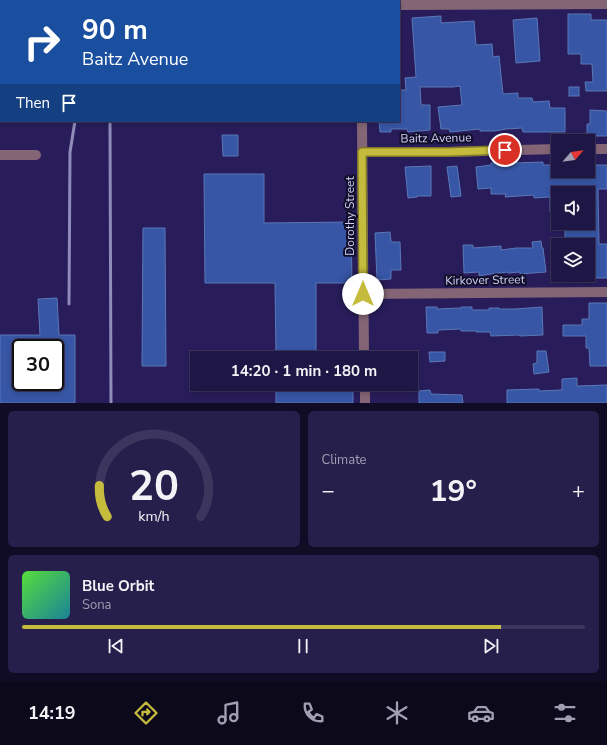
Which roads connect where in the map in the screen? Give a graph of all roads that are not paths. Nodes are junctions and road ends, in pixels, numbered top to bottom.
1 (607, 4) edge
2 (400, 5) edge
3 (362, 122) edge
4 (551, 149) edge
5 (595, 149) edge
6 (607, 149) edge
7 (362, 152) junction
8 (0, 155) edge
9 (36, 155) dead end
10 (607, 292) edge
11 (363, 294) junction
12 (364, 351) edge
13 (365, 391) edge
14 (365, 403) edge

1 - 2 street
3 - 7 street, Dorothy Street
4 - 7 street, Baitz Avenue
5 - 6 street
7 - 11 street, Dorothy Street
8 - 9 street
10 - 11 street, Kirkover Street
11 - 12 street, Dorothy Street
13 - 14 street

